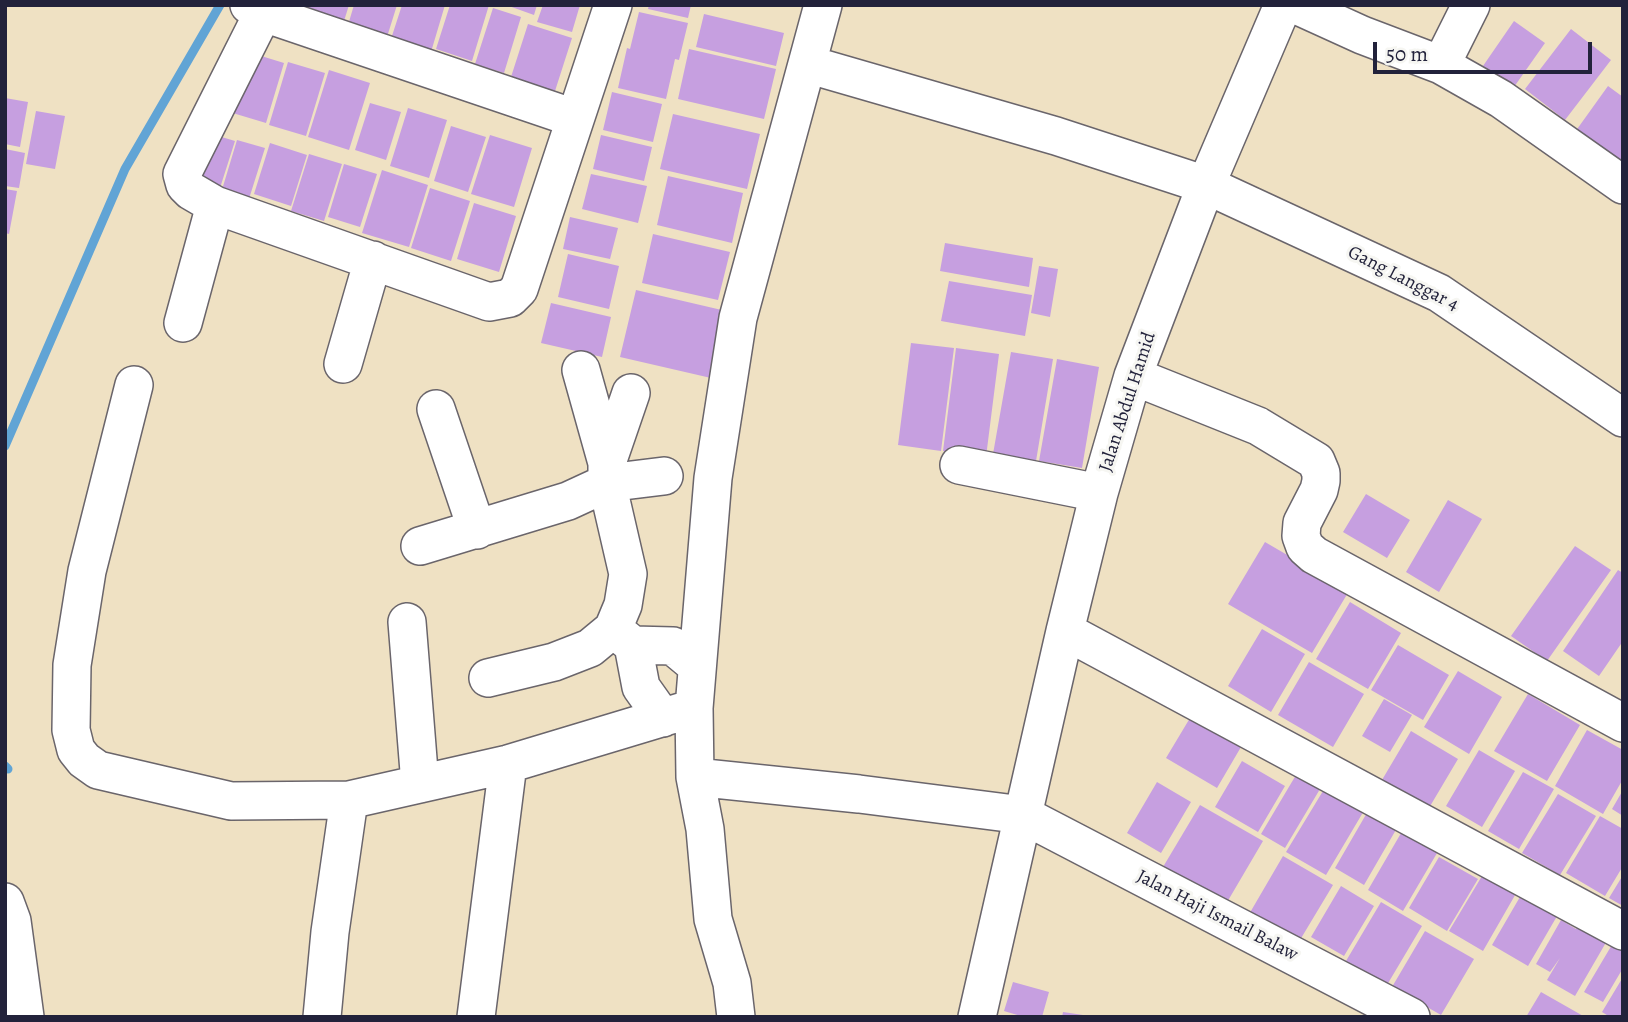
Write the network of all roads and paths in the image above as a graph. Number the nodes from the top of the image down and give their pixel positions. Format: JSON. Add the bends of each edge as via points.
{"nodes":[{"id":1,"x":613,"y":5,"type":"edge"},
{"id":2,"x":823,"y":5,"type":"edge"},
{"id":3,"x":1283,"y":5,"type":"edge"},
{"id":4,"x":1296,"y":5,"type":"edge"},
{"id":5,"x":1471,"y":5,"type":"edge"},
{"id":6,"x":260,"y":8,"type":"edge"},
{"id":7,"x":807,"y":64,"type":"junction"},
{"id":8,"x":1441,"y":65,"type":"junction"},
{"id":9,"x":575,"y":118,"type":"junction"},
{"id":10,"x":1206,"y":185,"type":"junction"},
{"id":11,"x":1623,"y":185,"type":"edge"},
{"id":12,"x":215,"y":205,"type":"junction"},
{"id":13,"x":373,"y":260,"type":"junction"},
{"id":14,"x":183,"y":323,"type":"dead end"},
{"id":15,"x":343,"y":364,"type":"dead end"},
{"id":16,"x":581,"y":370,"type":"dead end"},
{"id":17,"x":1133,"y":376,"type":"junction"},
{"id":18,"x":134,"y":384,"type":"dead end"},
{"id":19,"x":631,"y":393,"type":"dead end"},
{"id":20,"x":436,"y":409,"type":"dead end"},
{"id":21,"x":1623,"y":418,"type":"edge"},
{"id":22,"x":959,"y":465,"type":"dead end"},
{"id":23,"x":607,"y":473,"type":"junction"},
{"id":24,"x":664,"y":476,"type":"dead end"},
{"id":25,"x":1099,"y":493,"type":"junction"},
{"id":26,"x":477,"y":530,"type":"junction"},
{"id":27,"x":421,"y":546,"type":"dead end"},
{"id":28,"x":407,"y":622,"type":"dead end"},
{"id":29,"x":1065,"y":631,"type":"junction"},
{"id":30,"x":623,"y":637,"type":"junction"},
{"id":31,"x":697,"y":666,"type":"junction"},
{"id":32,"x":488,"y":678,"type":"dead end"},
{"id":33,"x":678,"y":713,"type":"junction"},
{"id":34,"x":1623,"y":723,"type":"edge"},
{"id":35,"x":508,"y":764,"type":"junction"},
{"id":36,"x":695,"y":778,"type":"junction"},
{"id":37,"x":420,"y":784,"type":"junction"},
{"id":38,"x":349,"y":800,"type":"junction"},
{"id":39,"x":1023,"y":815,"type":"junction"},
{"id":40,"x":5,"y":902,"type":"edge"},
{"id":41,"x":1623,"y":931,"type":"edge"},
{"id":42,"x":25,"y":1017,"type":"edge"},
{"id":43,"x":322,"y":1017,"type":"edge"},
{"id":44,"x":476,"y":1017,"type":"edge"},
{"id":45,"x":736,"y":1017,"type":"edge"},
{"id":46,"x":977,"y":1017,"type":"edge"},
{"id":47,"x":1411,"y":1017,"type":"edge"}],
"edges":[{"from":1,"to":9,"type":"street"},
{"from":2,"to":7,"type":"street"},
{"from":3,"to":10,"type":"street","name":"Jalan Abdul Hamid"},
{"from":4,"to":8,"type":"street"},
{"from":5,"to":8,"type":"street"},
{"from":6,"to":9,"type":"street"},
{"from":6,"to":12,"type":"street","via":[[183,174],[191,191]]},
{"from":7,"to":10,"type":"street","name":"Gang Langgar 4"},
{"from":7,"to":31,"type":"street","via":[[738,318],[713,478]]},
{"from":8,"to":11,"type":"street","via":[[1501,99]]},
{"from":9,"to":13,"type":"street","via":[[519,289],[510,298],[489,302]]},
{"from":10,"to":17,"type":"street","name":"Jalan Abdul Hamid"},
{"from":10,"to":21,"type":"street","name":"Gang Langgar 4","via":[[1439,293]]},
{"from":12,"to":13,"type":"street"},
{"from":12,"to":14,"type":"street"},
{"from":13,"to":15,"type":"street"},
{"from":16,"to":23,"type":"street"},
{"from":17,"to":25,"type":"street","name":"Jalan Abdul Hamid"},
{"from":17,"to":34,"type":"street","via":[[1258,426],[1315,461],[1321,481],[1302,523],[1301,536],[1314,555]]},
{"from":18,"to":38,"type":"street","via":[[87,571],[72,666],[71,730],[76,750],[98,770],[231,801]]},
{"from":19,"to":23,"type":"street"},
{"from":20,"to":26,"type":"street"},
{"from":22,"to":25,"type":"street"},
{"from":23,"to":24,"type":"street"},
{"from":23,"to":26,"type":"street","via":[[568,501]]},
{"from":23,"to":30,"type":"street","via":[[628,574]]},
{"from":25,"to":29,"type":"street","name":"Jalan Abdul Hamid"},
{"from":26,"to":27,"type":"street"},
{"from":28,"to":37,"type":"street"},
{"from":29,"to":39,"type":"street","name":"Jalan Abdul Hamid"},
{"from":29,"to":41,"type":"street"},
{"from":30,"to":31,"type":"street","via":[[673,646]]},
{"from":30,"to":32,"type":"street","via":[[566,658]]},
{"from":30,"to":33,"type":"street","via":[[641,687]]},
{"from":31,"to":33,"type":"street"},
{"from":33,"to":35,"type":"street"},
{"from":33,"to":36,"type":"street"},
{"from":35,"to":37,"type":"street"},
{"from":35,"to":44,"type":"street"},
{"from":36,"to":39,"type":"street","name":"Jalan Haji Ismail Balaw"},
{"from":36,"to":45,"type":"street","via":[[713,919],[732,983]]},
{"from":37,"to":38,"type":"street"},
{"from":38,"to":43,"type":"street"},
{"from":39,"to":46,"type":"street"},
{"from":39,"to":47,"type":"street","name":"Jalan Haji Ismail Balaw"},
{"from":40,"to":42,"type":"street","via":[[12,921]]}]}
